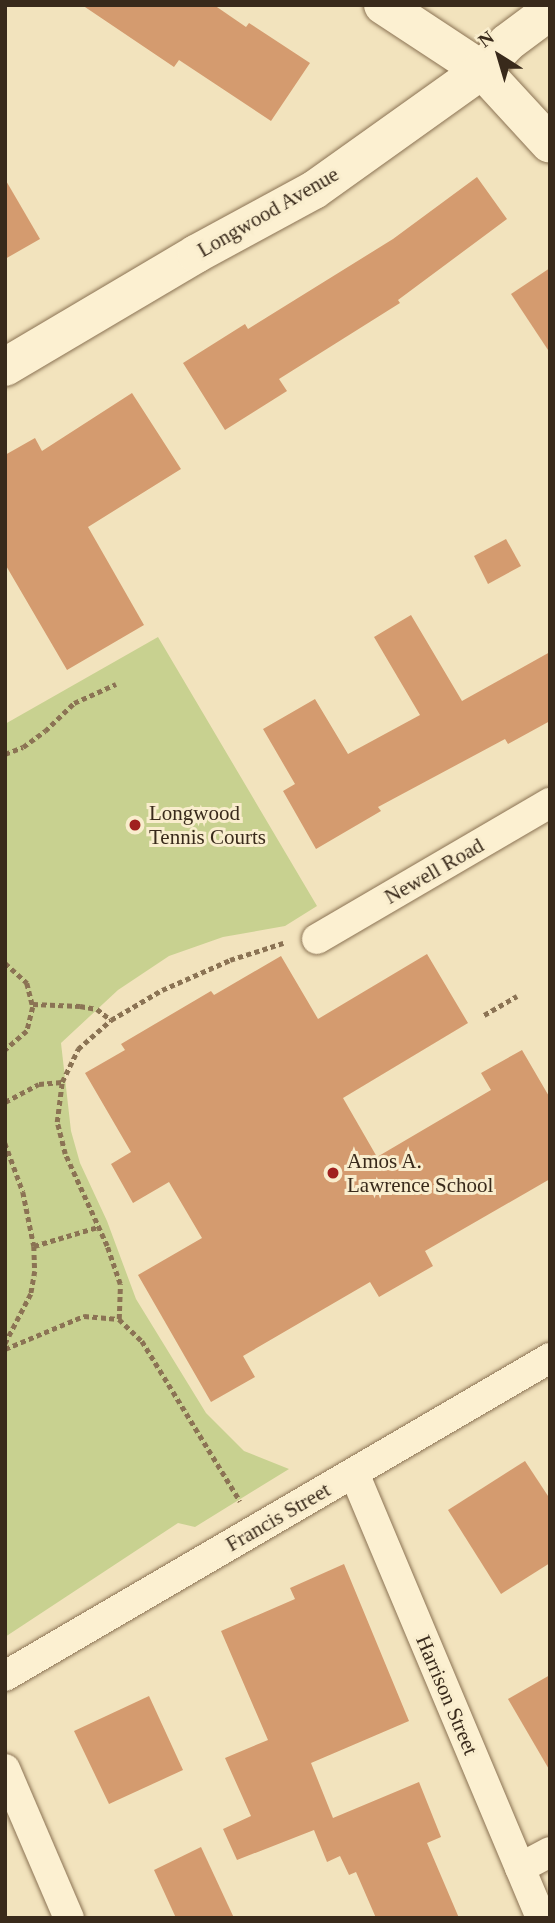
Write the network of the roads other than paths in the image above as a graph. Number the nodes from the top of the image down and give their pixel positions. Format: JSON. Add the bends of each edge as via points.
{"nodes":[{"id":1,"x":383,"y":5,"type":"edge"},
{"id":2,"x":550,"y":11,"type":"edge"},
{"id":3,"x":482,"y":70,"type":"junction"},
{"id":4,"x":550,"y":144,"type":"edge"},
{"id":5,"x":5,"y":367,"type":"edge"},
{"id":6,"x":550,"y":803,"type":"edge"},
{"id":7,"x":317,"y":939,"type":"road end"},
{"id":8,"x":550,"y":1358,"type":"edge"},
{"id":9,"x":354,"y":1473,"type":"junction"},
{"id":10,"x":5,"y":1676,"type":"edge"},
{"id":11,"x":5,"y":1769,"type":"edge"},
{"id":12,"x":550,"y":1852,"type":"edge"},
{"id":13,"x":520,"y":1868,"type":"junction"},
{"id":14,"x":69,"y":1918,"type":"edge"},
{"id":15,"x":541,"y":1918,"type":"edge"}],
"edges":[{"from":1,"to":3,"type":"main road"},
{"from":2,"to":3,"type":"main road","name":"Longwood Avenue","via":[[507,43]]},
{"from":3,"to":4,"type":"main road"},
{"from":3,"to":5,"type":"main road","name":"Longwood Avenue","via":[[314,190]]},
{"from":6,"to":7,"type":"street","name":"Newell Road"},
{"from":8,"to":9,"type":"street","name":"Francis Street"},
{"from":9,"to":10,"type":"street","name":"Francis Street"},
{"from":9,"to":13,"type":"street","name":"Harrison Street"},
{"from":11,"to":14,"type":"street"},
{"from":12,"to":13,"type":"street"},
{"from":13,"to":15,"type":"street","name":"Harrison Street"}]}
